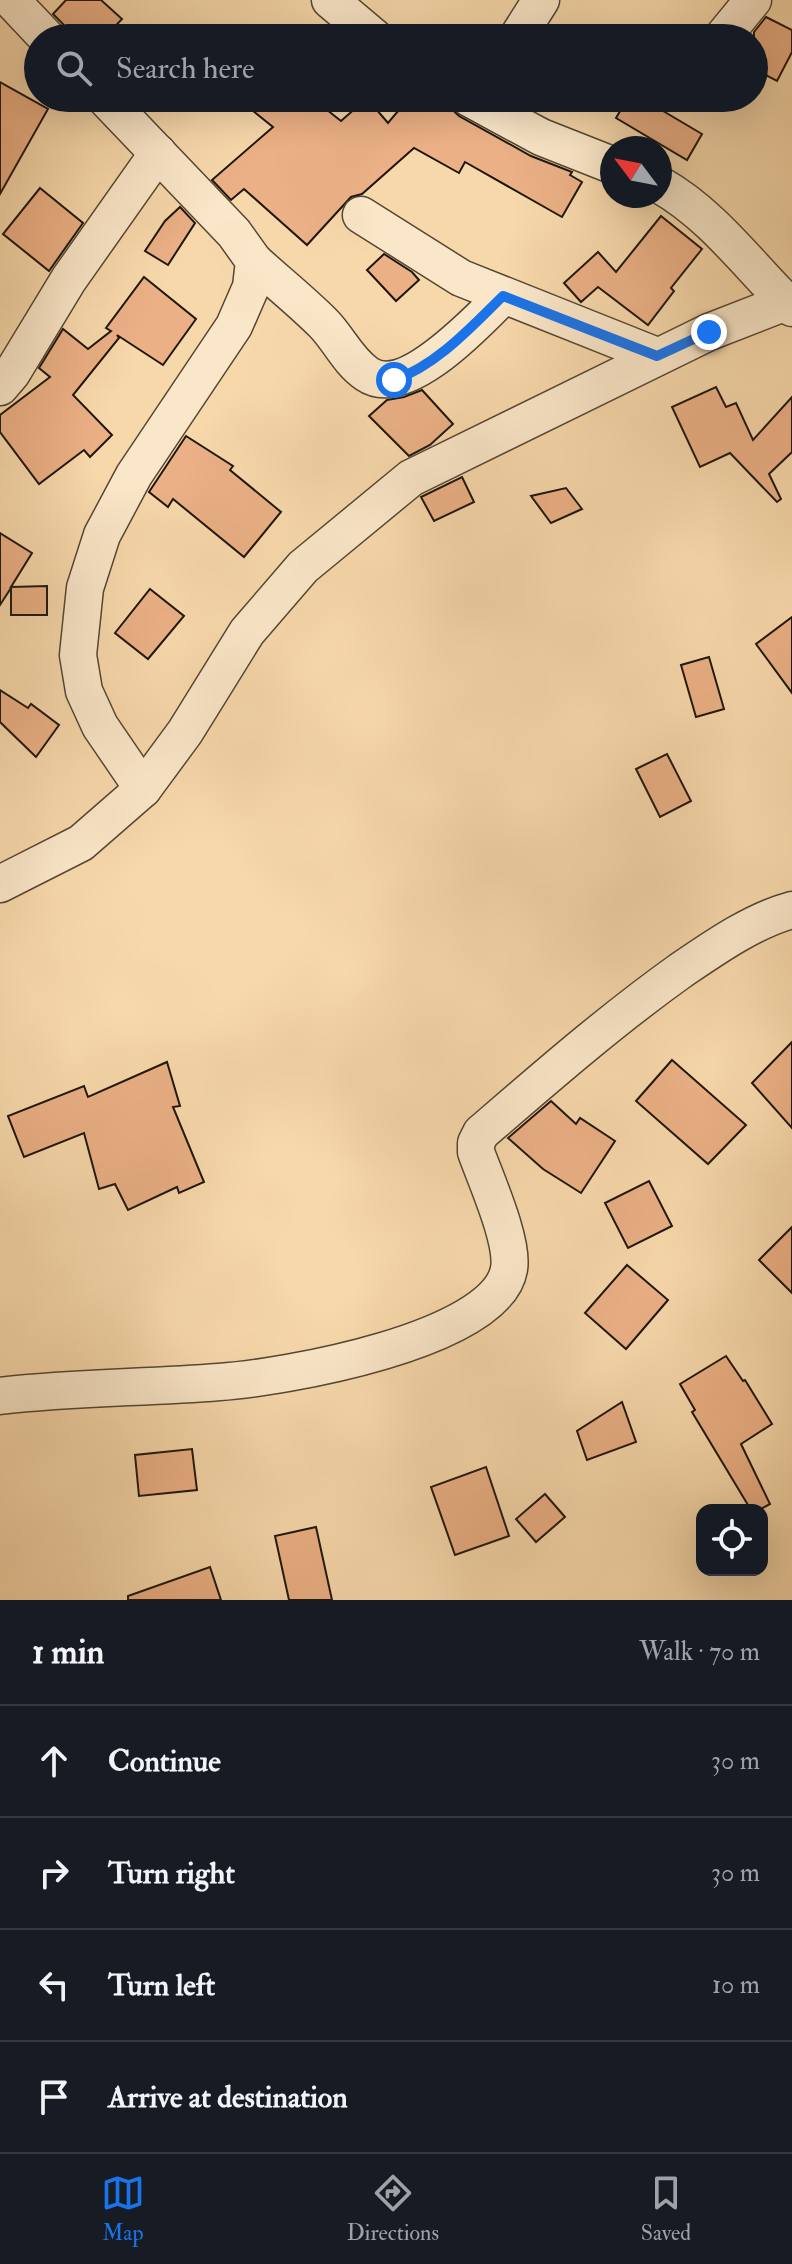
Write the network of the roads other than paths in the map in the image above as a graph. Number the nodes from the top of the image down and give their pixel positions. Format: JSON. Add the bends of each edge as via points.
{"nodes":[{"id":1,"x":11,"y":0,"type":"edge"},
{"id":2,"x":330,"y":0,"type":"edge"},
{"id":3,"x":541,"y":0,"type":"edge"},
{"id":4,"x":753,"y":0,"type":"edge"},
{"id":5,"x":34,"y":24,"type":"edge"},
{"id":6,"x":358,"y":24,"type":"edge"},
{"id":7,"x":526,"y":24,"type":"edge"},
{"id":8,"x":733,"y":24,"type":"edge"},
{"id":9,"x":118,"y":112,"type":"edge"},
{"id":10,"x":498,"y":112,"type":"edge"},
{"id":11,"x":158,"y":153,"type":"junction"},
{"id":12,"x":600,"y":160,"type":"edge"},
{"id":13,"x":672,"y":192,"type":"edge"},
{"id":14,"x":361,"y":215,"type":"dead end"},
{"id":15,"x":254,"y":261,"type":"junction"},
{"id":16,"x":503,"y":296,"type":"junction"},
{"id":17,"x":789,"y":305,"type":"edge"},
{"id":18,"x":657,"y":356,"type":"junction"},
{"id":19,"x":0,"y":387,"type":"edge"},
{"id":20,"x":143,"y":789,"type":"junction"},
{"id":21,"x":0,"y":884,"type":"edge"},
{"id":22,"x":792,"y":910,"type":"edge"},
{"id":23,"x":0,"y":1396,"type":"edge"}],
"edges":[{"from":1,"to":5,"type":"street"},
{"from":2,"to":6,"type":"street"},
{"from":3,"to":7,"type":"street"},
{"from":4,"to":8,"type":"street"},
{"from":9,"to":11,"type":"street"},
{"from":10,"to":12,"type":"street","via":[[541,137]]},
{"from":11,"to":15,"type":"street"},
{"from":11,"to":19,"type":"street"},
{"from":13,"to":17,"type":"street","via":[[705,217]]},
{"from":14,"to":16,"type":"street","via":[[430,261]]},
{"from":15,"to":16,"type":"street","via":[[325,325],[347,356],[380,380],[407,375],[463,336]]},
{"from":15,"to":20,"type":"street","via":[[251,287],[234,326],[134,475],[102,535],[85,588],[78,655],[84,691],[100,726]]},
{"from":16,"to":18,"type":"street"},
{"from":17,"to":18,"type":"street"},
{"from":18,"to":20,"type":"street","via":[[411,478],[354,522],[303,567],[247,632]]},
{"from":20,"to":21,"type":"street","via":[[81,843]]},
{"from":22,"to":23,"type":"street","via":[[720,945],[646,996],[481,1133],[476,1152],[509,1249],[509,1269],[484,1307],[439,1332],[350,1361],[259,1378]]}]}
